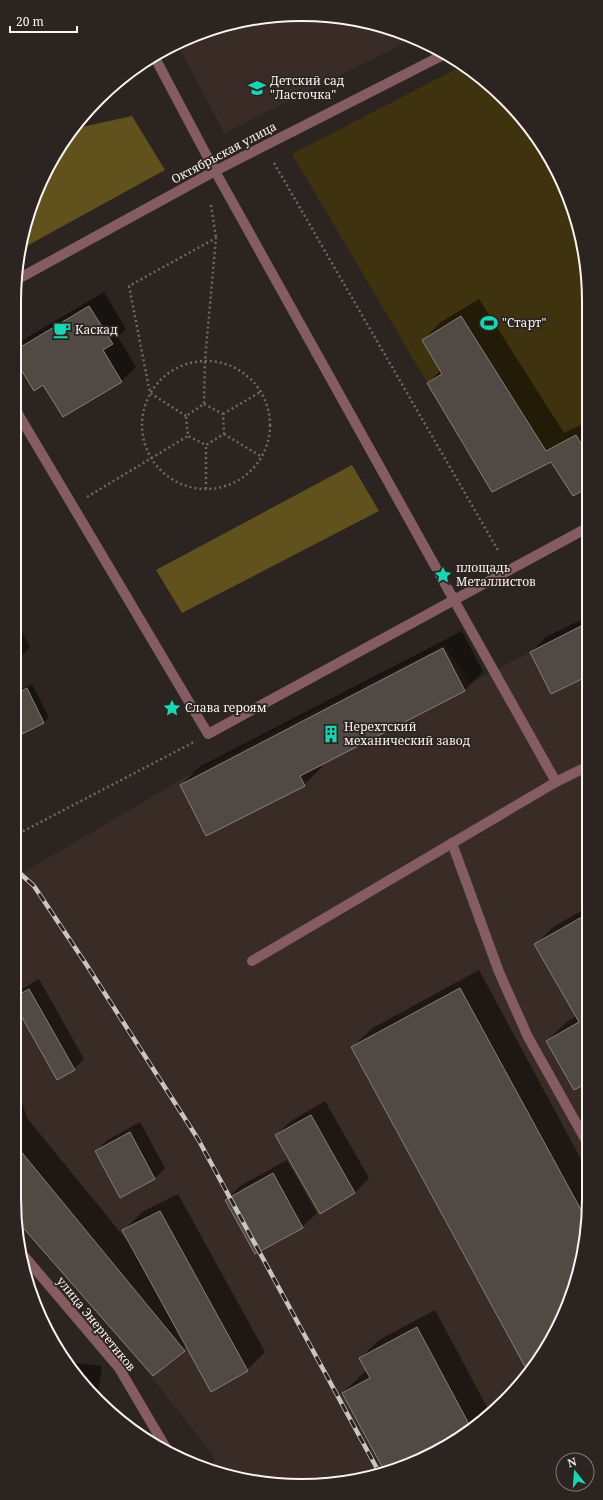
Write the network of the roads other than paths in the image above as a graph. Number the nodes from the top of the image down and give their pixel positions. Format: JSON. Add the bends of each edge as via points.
{"nodes":[{"id":1,"x":439,"y":57,"type":"edge"},
{"id":2,"x":157,"y":61,"type":"edge"},
{"id":3,"x":215,"y":171,"type":"junction"},
{"id":4,"x":22,"y":277,"type":"edge"},
{"id":5,"x":21,"y":419,"type":"edge"},
{"id":6,"x":582,"y":531,"type":"edge"},
{"id":7,"x":454,"y":600,"type":"junction"},
{"id":8,"x":582,"y":769,"type":"edge"},
{"id":9,"x":556,"y":782,"type":"junction"},
{"id":10,"x":452,"y":843,"type":"junction"},
{"id":11,"x":252,"y":961,"type":"dead end"},
{"id":12,"x":582,"y":1133,"type":"edge"},
{"id":13,"x":30,"y":1266,"type":"edge"},
{"id":14,"x":162,"y":1442,"type":"edge"}],
"edges":[{"from":1,"to":3,"type":"street","name":"Октябрьская улица"},
{"from":2,"to":3,"type":"street"},
{"from":3,"to":4,"type":"street","name":"Октябрьская улица"},
{"from":3,"to":7,"type":"street"},
{"from":5,"to":7,"type":"street","via":[[208,734]]},
{"from":6,"to":7,"type":"street"},
{"from":7,"to":9,"type":"street"},
{"from":8,"to":9,"type":"street"},
{"from":9,"to":10,"type":"street"},
{"from":10,"to":11,"type":"street"},
{"from":10,"to":12,"type":"street","via":[[499,972],[525,1030]]},
{"from":13,"to":14,"type":"street","name":"улица Энергетиков","via":[[119,1368]]}]}
